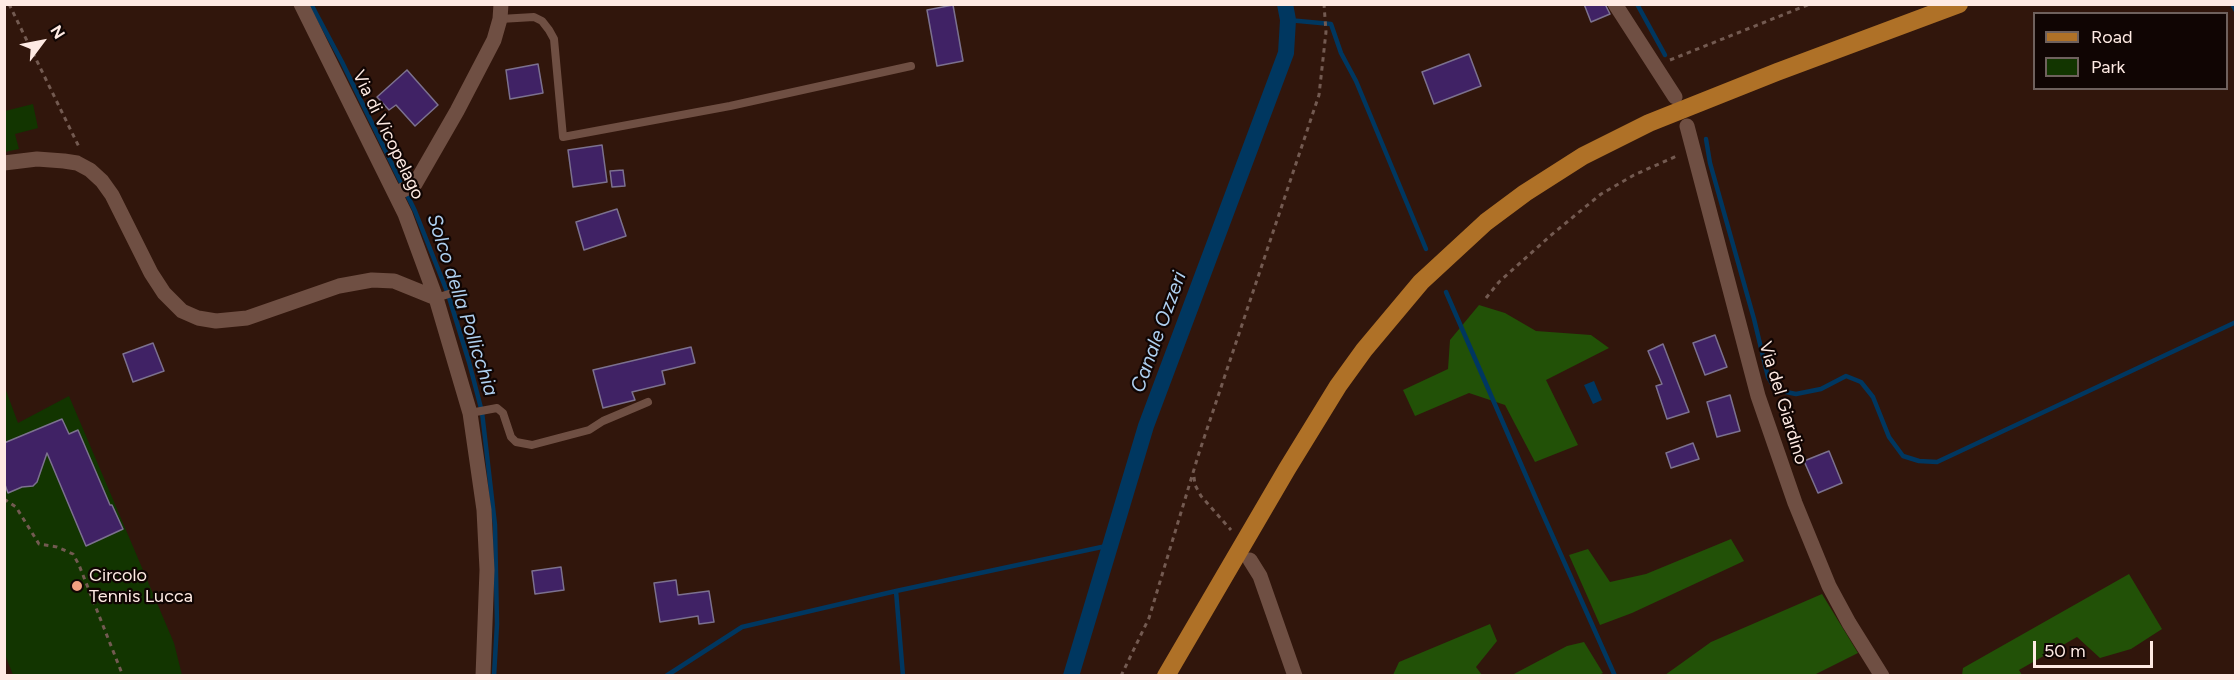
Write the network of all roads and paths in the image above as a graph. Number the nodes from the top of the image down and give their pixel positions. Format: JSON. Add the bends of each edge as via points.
{"nodes":[{"id":1,"x":9,"y":4,"type":"edge"},
{"id":2,"x":302,"y":4,"type":"edge"},
{"id":3,"x":1324,"y":4,"type":"edge"},
{"id":4,"x":1615,"y":4,"type":"edge"},
{"id":5,"x":1810,"y":4,"type":"edge"},
{"id":6,"x":1959,"y":4,"type":"edge"},
{"id":7,"x":501,"y":12,"type":"edge"},
{"id":8,"x":911,"y":66,"type":"dead end"},
{"id":9,"x":1654,"y":67,"type":"junction"},
{"id":10,"x":1675,"y":97,"type":"dead end"},
{"id":11,"x":1687,"y":126,"type":"dead end"},
{"id":12,"x":1694,"y":148,"type":"junction"},
{"id":13,"x":4,"y":163,"type":"edge"},
{"id":14,"x":90,"y":170,"type":"junction"},
{"id":15,"x":403,"y":190,"type":"junction"},
{"id":16,"x":455,"y":292,"type":"dead end"},
{"id":17,"x":439,"y":297,"type":"junction"},
{"id":18,"x":1486,"y":298,"type":"dead end"},
{"id":19,"x":648,"y":402,"type":"dead end"},
{"id":20,"x":472,"y":413,"type":"junction"},
{"id":21,"x":1194,"y":475,"type":"junction"},
{"id":22,"x":4,"y":499,"type":"edge"},
{"id":23,"x":1231,"y":530,"type":"dead end"},
{"id":24,"x":1250,"y":560,"type":"dead end"},
{"id":25,"x":123,"y":675,"type":"edge"},
{"id":26,"x":483,"y":675,"type":"edge"},
{"id":27,"x":1121,"y":675,"type":"edge"},
{"id":28,"x":1166,"y":675,"type":"edge"},
{"id":29,"x":1295,"y":675,"type":"edge"},
{"id":30,"x":1882,"y":675,"type":"edge"}],
"edges":[{"from":1,"to":14,"type":"path"},
{"from":2,"to":15,"type":"street","name":"Via di Vicopelago"},
{"from":3,"to":21,"type":"path","via":[[1326,32],[1319,95]]},
{"from":4,"to":9,"type":"street"},
{"from":5,"to":9,"type":"path"},
{"from":6,"to":28,"type":"main road","via":[[1640,126],[1583,156],[1486,222],[1421,282],[1364,350],[1287,469]]},
{"from":7,"to":8,"type":"lane","via":[[542,21],[554,39],[563,137],[730,106]]},
{"from":7,"to":15,"type":"street","via":[[483,62],[425,166]]},
{"from":9,"to":10,"type":"street"},
{"from":11,"to":12,"type":"street","name":"Via del Giardino"},
{"from":12,"to":18,"type":"path","via":[[1602,194],[1541,244]]},
{"from":12,"to":30,"type":"street","name":"Via del Giardino","via":[[1758,396],[1795,503],[1829,586]]},
{"from":13,"to":14,"type":"street","via":[[64,161]]},
{"from":14,"to":17,"type":"street","via":[[112,195],[164,293],[182,311],[198,318],[247,318],[339,286],[372,280],[394,281]]},
{"from":15,"to":17,"type":"street","name":"Via di Vicopelago","via":[[421,253]]},
{"from":16,"to":17,"type":"lane"},
{"from":17,"to":20,"type":"street","name":"Via di Vicopelago"},
{"from":19,"to":20,"type":"lane","via":[[589,430],[532,445],[511,437],[503,413],[497,408]]},
{"from":20,"to":26,"type":"street","name":"Via di Vicopelago","via":[[487,570]]},
{"from":21,"to":23,"type":"path","via":[[1201,496]]},
{"from":21,"to":27,"type":"path","via":[[1149,618]]},
{"from":22,"to":25,"type":"path","via":[[16,507],[39,544],[73,554]]},
{"from":24,"to":29,"type":"street","via":[[1260,576]]}]}
